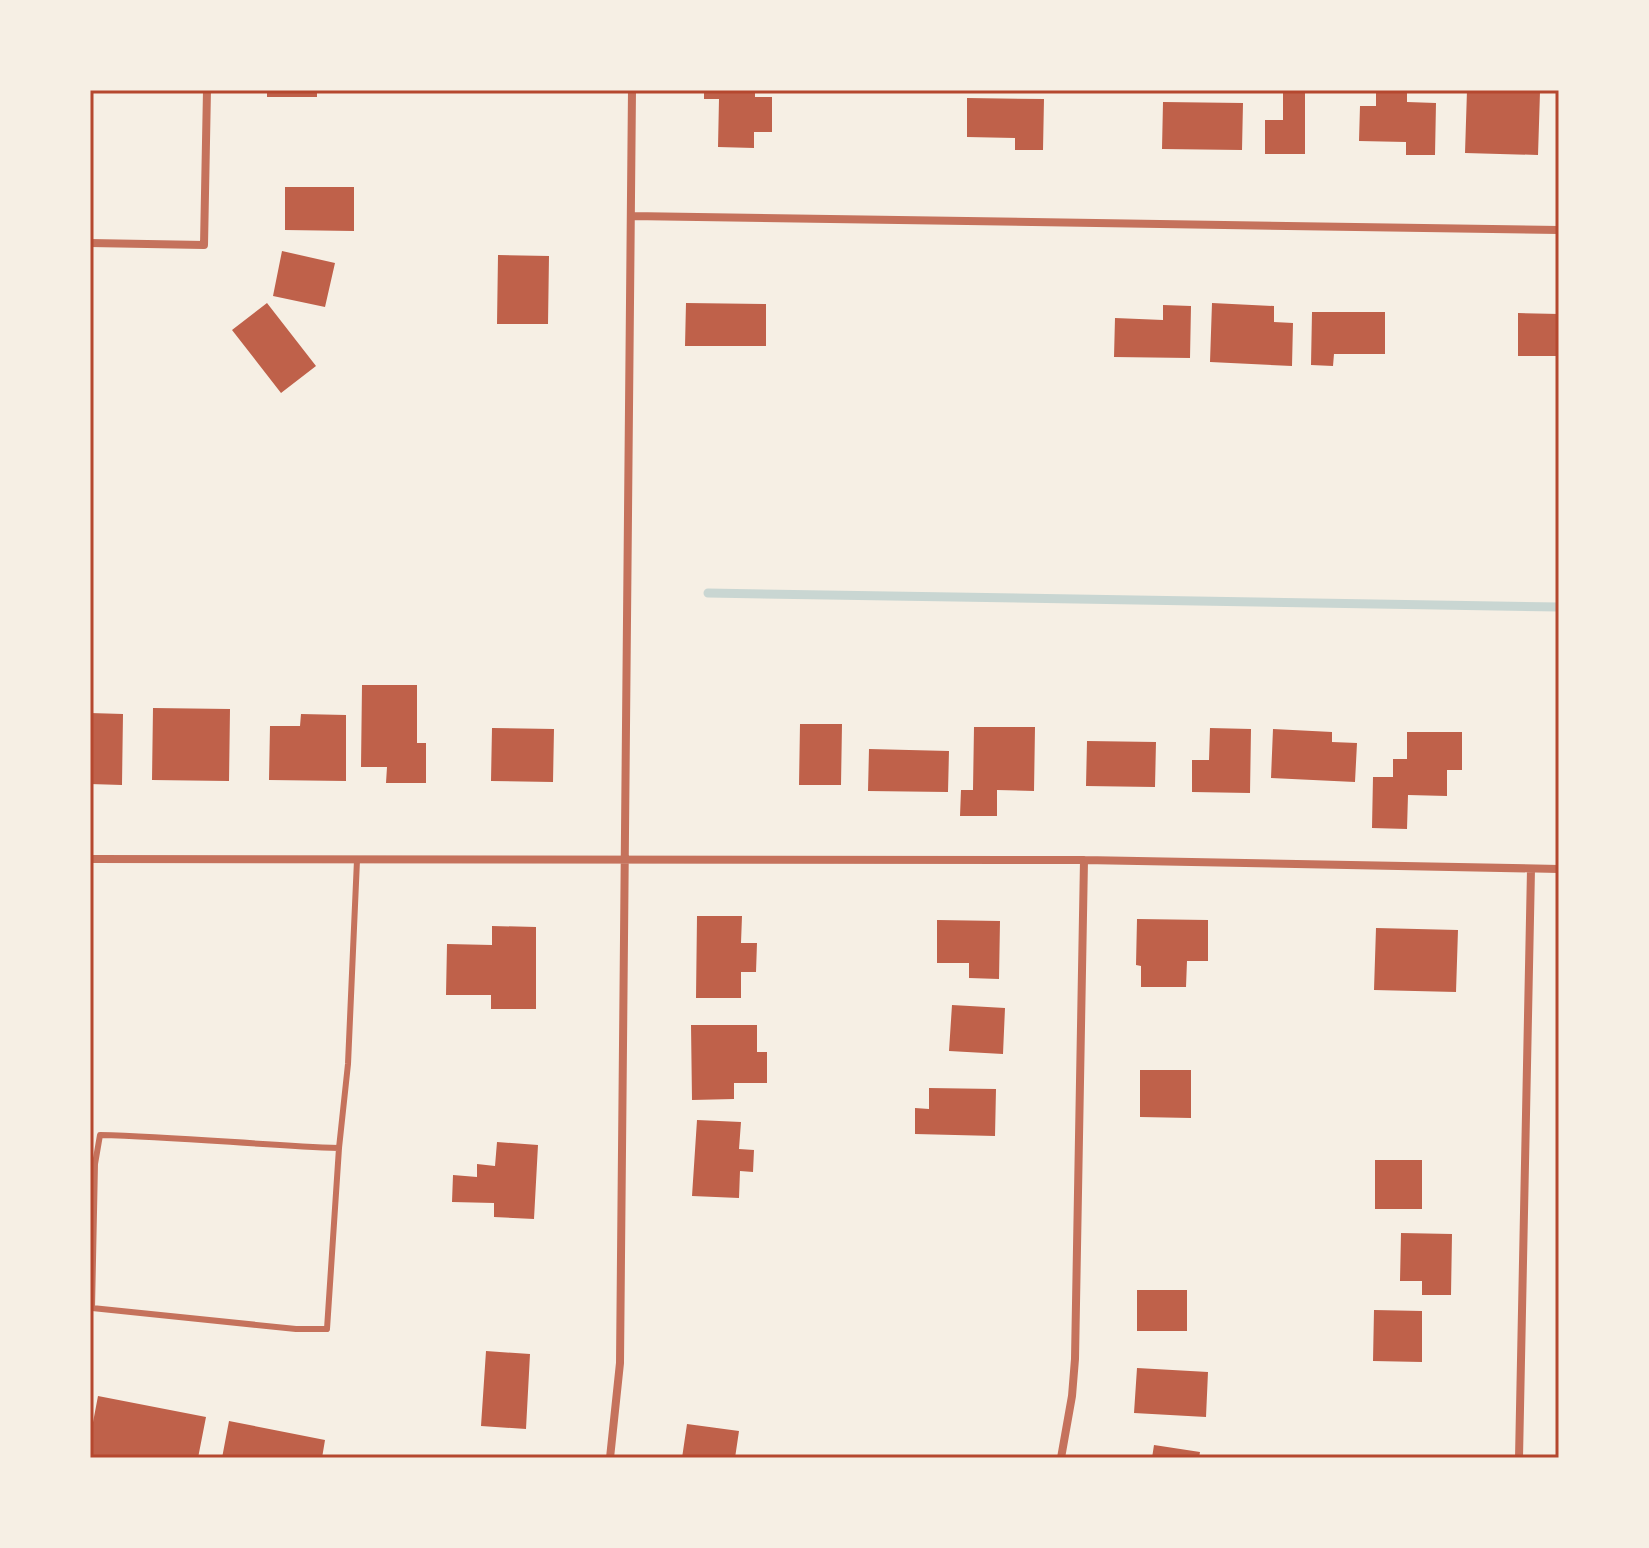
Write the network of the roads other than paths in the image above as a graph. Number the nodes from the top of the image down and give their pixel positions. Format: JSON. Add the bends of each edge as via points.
{"nodes":[{"id":1,"x":207,"y":90,"type":"edge"},
{"id":2,"x":632,"y":90,"type":"edge"},
{"id":3,"x":631,"y":216,"type":"junction"},
{"id":4,"x":1559,"y":230,"type":"edge"},
{"id":5,"x":90,"y":243,"type":"edge"},
{"id":6,"x":626,"y":858,"type":"junction"},
{"id":7,"x":90,"y":859,"type":"edge"},
{"id":8,"x":357,"y":860,"type":"junction"},
{"id":9,"x":1084,"y":860,"type":"junction"},
{"id":10,"x":1531,"y":869,"type":"junction"},
{"id":11,"x":1559,"y":869,"type":"edge"},
{"id":12,"x":339,"y":1148,"type":"junction"},
{"id":13,"x":92,"y":1164,"type":"edge"},
{"id":14,"x":610,"y":1458,"type":"edge"},
{"id":15,"x":1061,"y":1458,"type":"edge"},
{"id":16,"x":1519,"y":1458,"type":"edge"}],
"edges":[{"from":1,"to":5,"type":"street","via":[[204,245]]},
{"from":2,"to":3,"type":"street"},
{"from":3,"to":4,"type":"street"},
{"from":3,"to":6,"type":"street"},
{"from":6,"to":8,"type":"street"},
{"from":6,"to":9,"type":"street"},
{"from":6,"to":14,"type":"street","via":[[620,1363]]},
{"from":7,"to":8,"type":"street"},
{"from":8,"to":12,"type":"lane"},
{"from":9,"to":10,"type":"street"},
{"from":9,"to":15,"type":"street","via":[[1075,1359]]},
{"from":10,"to":11,"type":"street"},
{"from":10,"to":16,"type":"street"},
{"from":12,"to":13,"type":"lane","via":[[100,1135]]},
{"from":12,"to":13,"type":"lane","via":[[327,1329],[92,1308]]}]}
